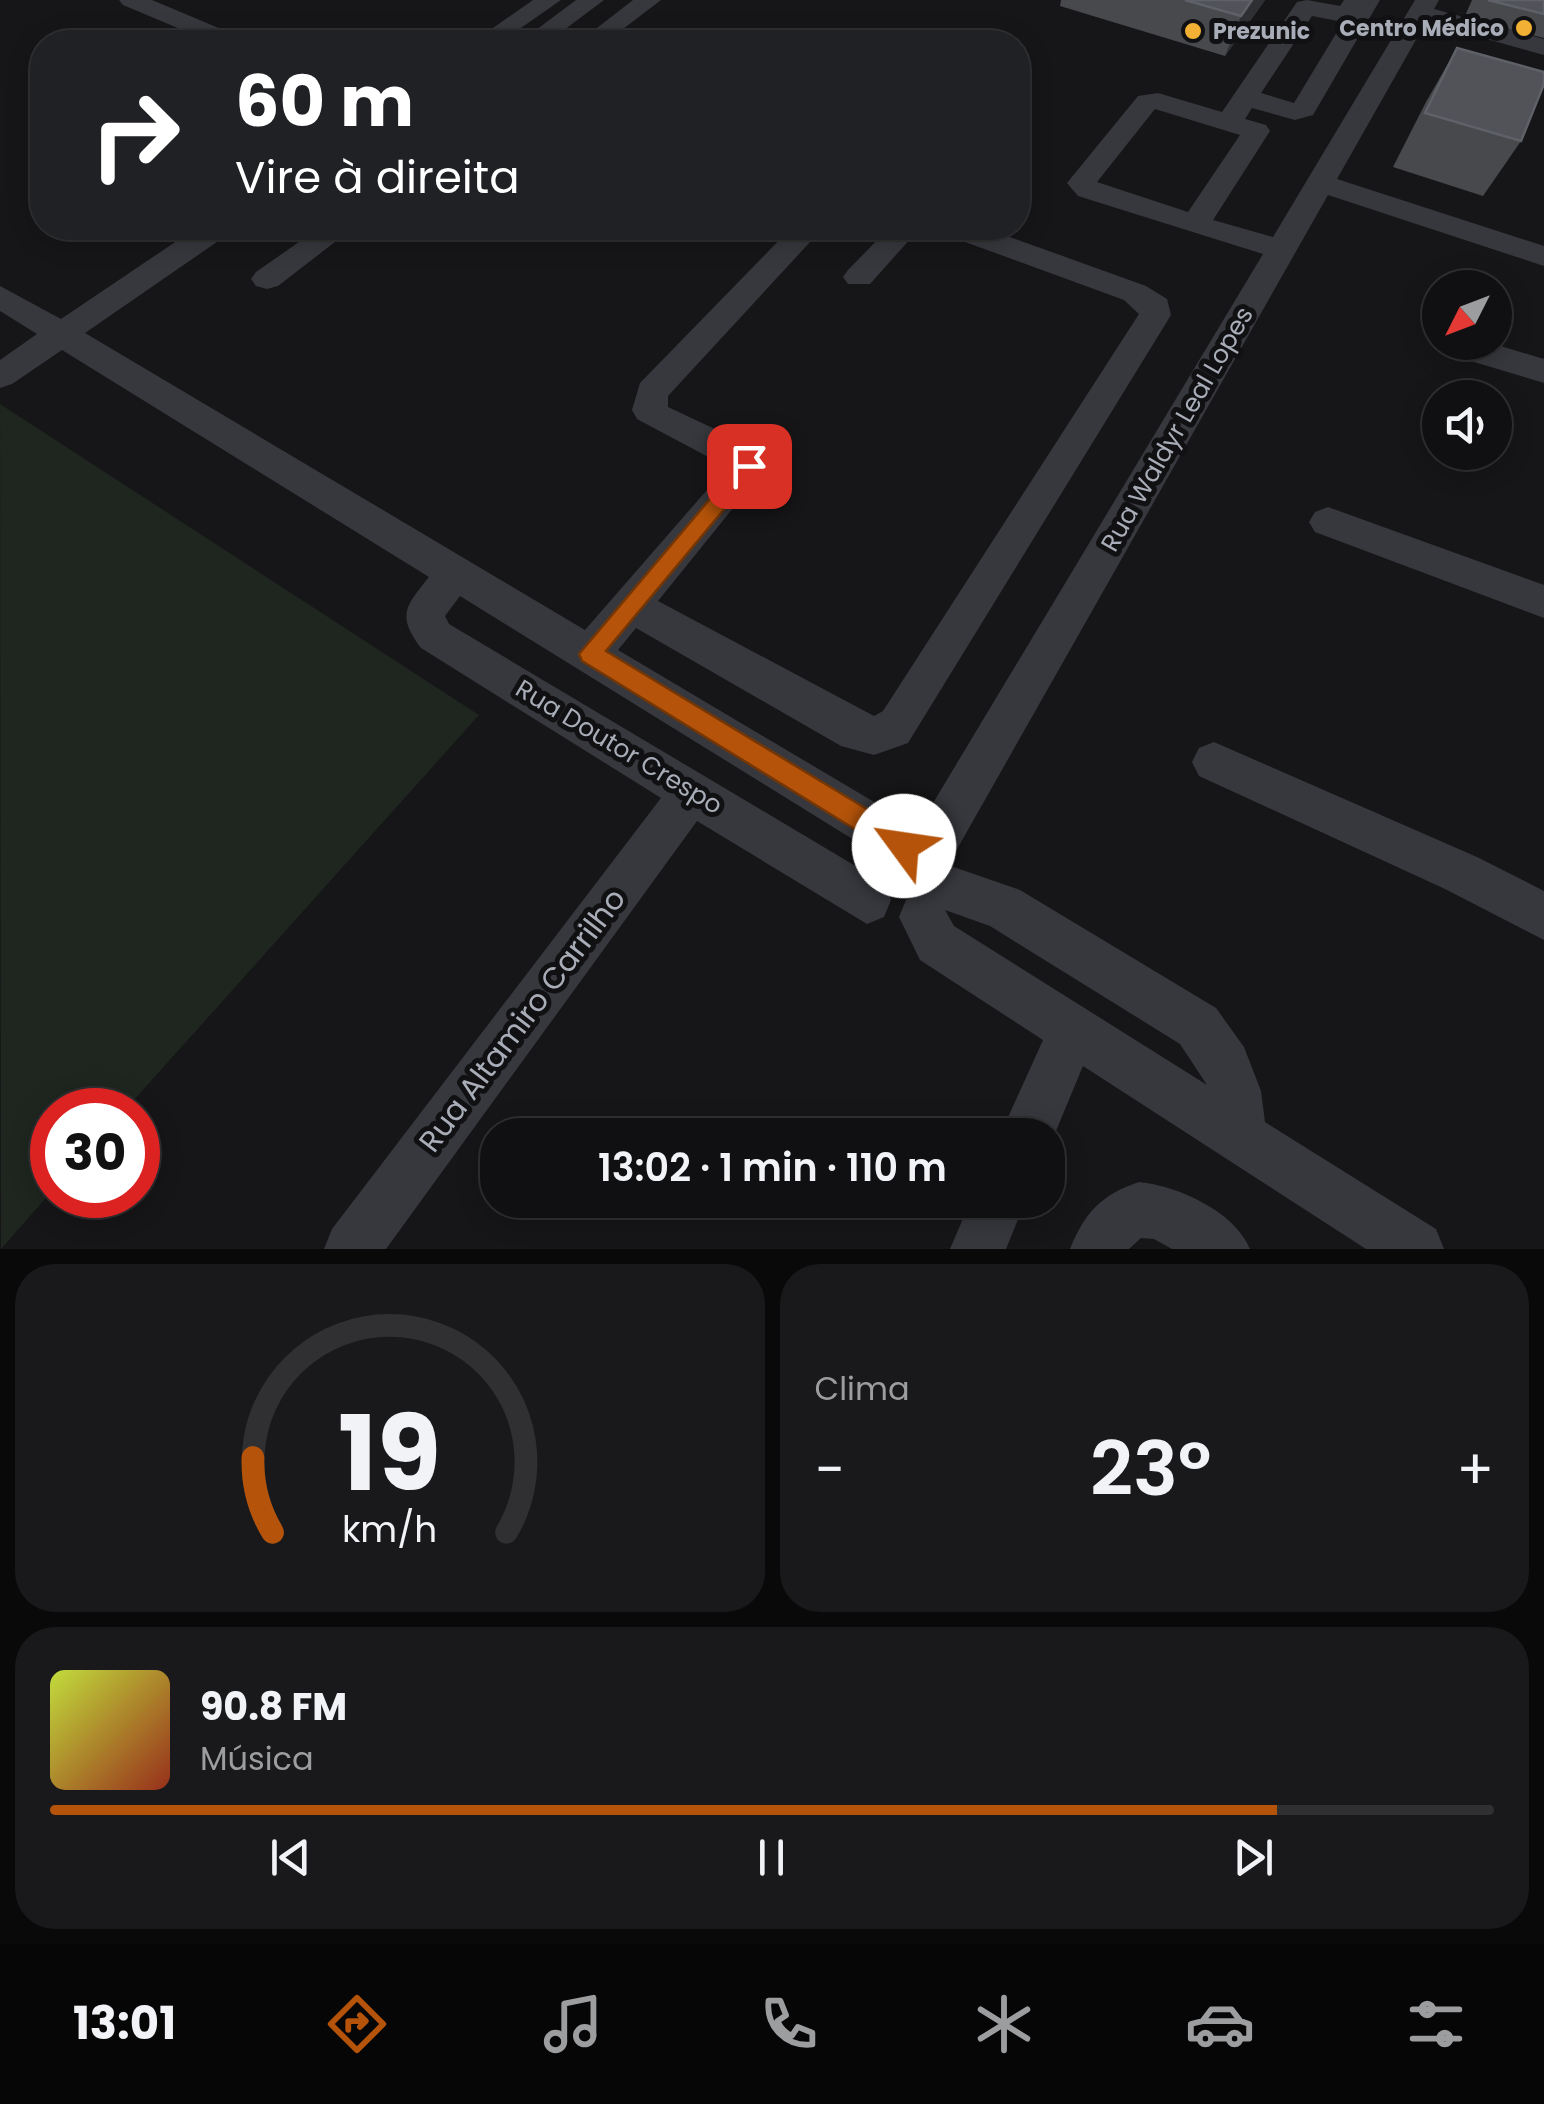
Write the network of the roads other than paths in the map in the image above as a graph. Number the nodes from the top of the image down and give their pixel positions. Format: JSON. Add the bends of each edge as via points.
{"nodes":[{"id":1,"x":131,"y":0,"type":"edge"},
{"id":2,"x":549,"y":0,"type":"edge"},
{"id":3,"x":592,"y":0,"type":"edge"},
{"id":4,"x":649,"y":0,"type":"edge"},
{"id":5,"x":1356,"y":0,"type":"edge"},
{"id":6,"x":1368,"y":0,"type":"edge"},
{"id":7,"x":1423,"y":6,"type":"edge"},
{"id":8,"x":202,"y":30,"type":"edge"},
{"id":9,"x":503,"y":30,"type":"edge"},
{"id":10,"x":549,"y":30,"type":"edge"},
{"id":11,"x":608,"y":30,"type":"edge"},
{"id":12,"x":1544,"y":47,"type":"edge"},
{"id":13,"x":1237,"y":110,"type":"junction"},
{"id":14,"x":1321,"y":183,"type":"junction"},
{"id":15,"x":1195,"y":224,"type":"junction"},
{"id":16,"x":199,"y":240,"type":"edge"},
{"id":17,"x":322,"y":240,"type":"edge"},
{"id":18,"x":797,"y":240,"type":"edge"},
{"id":19,"x":894,"y":240,"type":"edge"},
{"id":20,"x":990,"y":240,"type":"edge"},
{"id":21,"x":1282,"y":250,"type":"junction"},
{"id":22,"x":1542,"y":251,"type":"edge"},
{"id":23,"x":859,"y":277,"type":"dead end"},
{"id":24,"x":267,"y":280,"type":"dead end"},
{"id":25,"x":0,"y":297,"type":"edge"},
{"id":26,"x":63,"y":334,"type":"junction"},
{"id":27,"x":1507,"y":360,"type":"edge"},
{"id":28,"x":7,"y":362,"type":"edge"},
{"id":29,"x":1544,"y":371,"type":"edge"},
{"id":30,"x":1328,"y":522,"type":"dead end"},
{"id":31,"x":454,"y":573,"type":"junction"},
{"id":32,"x":1544,"y":602,"type":"edge"},
{"id":33,"x":632,"y":606,"type":"junction"},
{"id":34,"x":590,"y":654,"type":"junction"},
{"id":35,"x":1214,"y":762,"type":"dead end"},
{"id":36,"x":692,"y":792,"type":"junction"},
{"id":37,"x":924,"y":876,"type":"junction"},
{"id":38,"x":866,"y":900,"type":"junction"},
{"id":39,"x":1544,"y":916,"type":"edge"},
{"id":40,"x":1072,"y":1030,"type":"junction"},
{"id":41,"x":1035,"y":1118,"type":"edge"},
{"id":42,"x":1240,"y":1139,"type":"junction"},
{"id":43,"x":992,"y":1218,"type":"edge"},
{"id":44,"x":352,"y":1249,"type":"edge"},
{"id":45,"x":978,"y":1249,"type":"edge"},
{"id":46,"x":1098,"y":1249,"type":"edge"},
{"id":47,"x":1222,"y":1249,"type":"edge"},
{"id":48,"x":1416,"y":1249,"type":"edge"}],
"edges":[{"from":1,"to":8,"type":"street"},
{"from":2,"to":9,"type":"street"},
{"from":3,"to":10,"type":"street"},
{"from":4,"to":11,"type":"street"},
{"from":5,"to":13,"type":"street","via":[[1342,16],[1306,7]]},
{"from":6,"to":13,"type":"street","via":[[1304,108]]},
{"from":7,"to":12,"type":"street"},
{"from":7,"to":14,"type":"street","name":"Rua Waldyr Leal Lopes"},
{"from":13,"to":15,"type":"street","via":[[1256,135]]},
{"from":13,"to":15,"type":"street","via":[[1146,102],[1081,183]]},
{"from":14,"to":21,"type":"street","name":"Rua Waldyr Leal Lopes"},
{"from":14,"to":22,"type":"street"},
{"from":15,"to":21,"type":"street"},
{"from":16,"to":26,"type":"street"},
{"from":17,"to":24,"type":"street"},
{"from":18,"to":33,"type":"street","via":[[652,392],[649,410],[656,416],[749,466]]},
{"from":19,"to":23,"type":"street"},
{"from":20,"to":33,"type":"street","via":[[1135,293],[1156,306],[1155,314],[898,725],[887,735],[856,732]]},
{"from":21,"to":37,"type":"street","name":"Rua Waldyr Leal Lopes"},
{"from":25,"to":26,"type":"street"},
{"from":26,"to":28,"type":"street"},
{"from":26,"to":31,"type":"street"},
{"from":27,"to":29,"type":"street"},
{"from":30,"to":32,"type":"street"},
{"from":31,"to":34,"type":"street"},
{"from":31,"to":36,"type":"street","name":"Rua Doutor Crespo","via":[[425,612],[435,636]]},
{"from":33,"to":34,"type":"street"},
{"from":34,"to":37,"type":"street"},
{"from":35,"to":39,"type":"street"},
{"from":36,"to":38,"type":"street","name":"Rua Doutor Crespo"},
{"from":36,"to":44,"type":"street","name":"Rua Altamiro Carrilho"},
{"from":37,"to":38,"type":"street","name":"Rua Doutor Crespo","via":[[903,922],[882,916]]},
{"from":37,"to":38,"type":"street","via":[[888,847],[864,867]]},
{"from":37,"to":40,"type":"street","via":[[937,943]]},
{"from":37,"to":42,"type":"street","via":[[1003,908],[1198,1026],[1222,1053],[1237,1086]]},
{"from":40,"to":41,"type":"street"},
{"from":40,"to":42,"type":"street"},
{"from":42,"to":48,"type":"street"},
{"from":43,"to":45,"type":"street"},
{"from":46,"to":47,"type":"street","via":[[1130,1209],[1154,1209]]}]}
